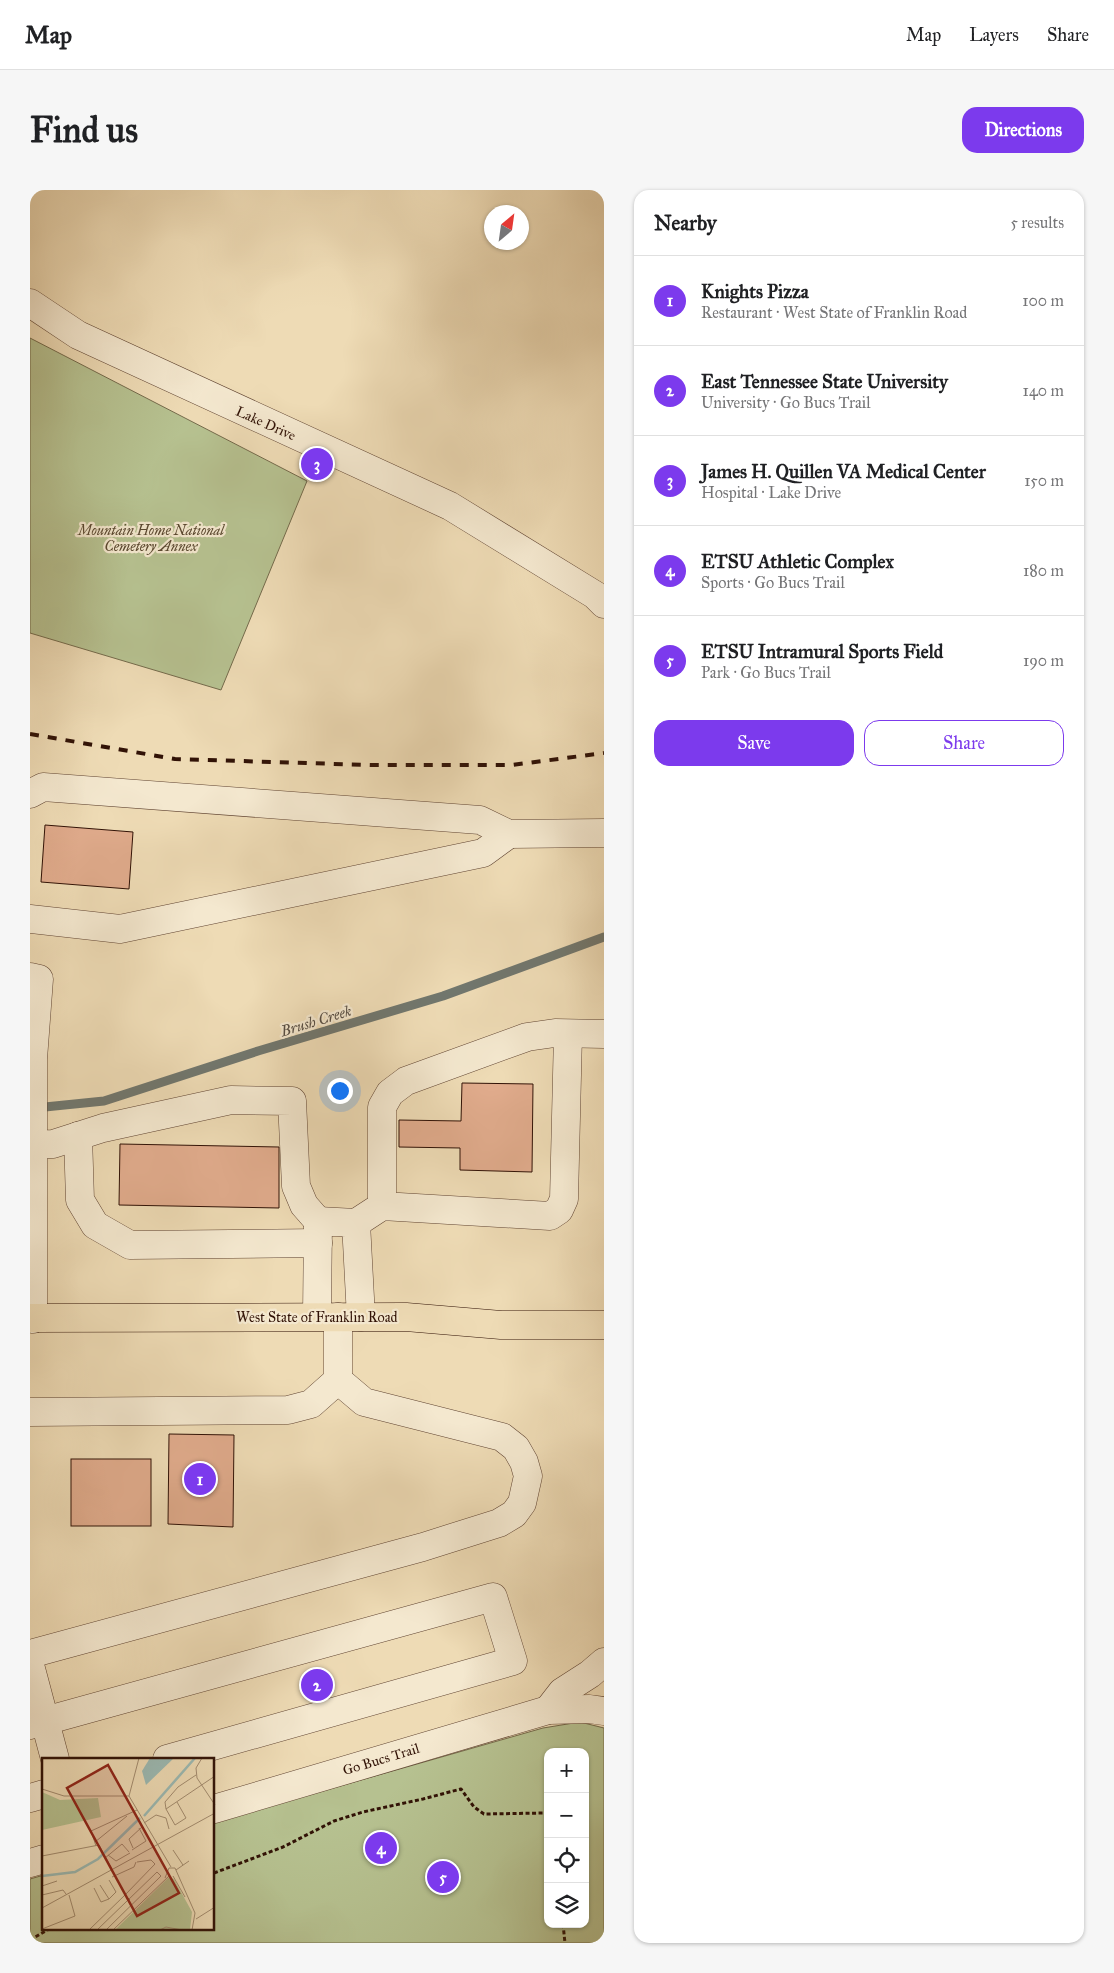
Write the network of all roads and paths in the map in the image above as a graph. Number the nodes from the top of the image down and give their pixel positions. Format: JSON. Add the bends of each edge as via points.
{"nodes":[{"id":1,"x":30,"y":303,"type":"edge"},
{"id":2,"x":604,"y":604,"type":"edge"},
{"id":3,"x":30,"y":794,"type":"edge"},
{"id":4,"x":509,"y":834,"type":"junction"},
{"id":5,"x":604,"y":834,"type":"edge"},
{"id":6,"x":30,"y":919,"type":"edge"},
{"id":7,"x":35,"y":978,"type":"edge"},
{"id":8,"x":568,"y":1034,"type":"junction"},
{"id":9,"x":604,"y":1034,"type":"edge"},
{"id":10,"x":32,"y":1134,"type":"junction"},
{"id":11,"x":78,"y":1136,"type":"junction"},
{"id":12,"x":382,"y":1206,"type":"junction"},
{"id":13,"x":356,"y":1223,"type":"junction"},
{"id":14,"x":318,"y":1232,"type":"junction"},
{"id":15,"x":339,"y":1317,"type":"junction"},
{"id":16,"x":31,"y":1318,"type":"edge"},
{"id":17,"x":604,"y":1325,"type":"edge"},
{"id":18,"x":338,"y":1380,"type":"junction"},
{"id":19,"x":30,"y":1412,"type":"edge"},
{"id":20,"x":30,"y":1654,"type":"edge"},
{"id":21,"x":604,"y":1662,"type":"edge"},
{"id":22,"x":30,"y":1665,"type":"edge"},
{"id":23,"x":604,"y":1672,"type":"edge"},
{"id":24,"x":604,"y":1692,"type":"edge"},
{"id":25,"x":548,"y":1710,"type":"junction"},
{"id":26,"x":604,"y":1712,"type":"edge"},
{"id":27,"x":38,"y":1723,"type":"edge"},
{"id":28,"x":55,"y":1758,"type":"edge"},
{"id":29,"x":171,"y":1758,"type":"edge"},
{"id":30,"x":215,"y":1809,"type":"edge"},
{"id":31,"x":544,"y":1813,"type":"edge"},
{"id":32,"x":215,"y":1873,"type":"edge"},
{"id":33,"x":563,"y":1928,"type":"edge"},
{"id":34,"x":47,"y":1930,"type":"edge"},
{"id":35,"x":30,"y":1940,"type":"edge"},
{"id":36,"x":565,"y":1943,"type":"edge"}],
"edges":[{"from":1,"to":2,"type":"street","name":"Lake Drive","via":[[78,335],[450,506],[595,595]]},
{"from":3,"to":4,"type":"street","via":[[43,787],[480,820]]},
{"from":4,"to":5,"type":"street"},
{"from":4,"to":6,"type":"street","via":[[484,853],[120,929]]},
{"from":7,"to":10,"type":"street"},
{"from":8,"to":9,"type":"street"},
{"from":8,"to":12,"type":"street","via":[[527,1037],[406,1081],[390,1093],[382,1107]]},
{"from":8,"to":12,"type":"street","via":[[564,1199],[559,1210],[550,1216]]},
{"from":10,"to":11,"type":"street","via":[[52,1144]]},
{"from":10,"to":16,"type":"street"},
{"from":11,"to":14,"type":"street","via":[[80,1200],[95,1225],[130,1245]]},
{"from":11,"to":14,"type":"street","via":[[231,1100],[292,1101],[296,1186]]},
{"from":12,"to":13,"type":"street"},
{"from":13,"to":14,"type":"street"},
{"from":13,"to":15,"type":"street"},
{"from":14,"to":15,"type":"street"},
{"from":15,"to":16,"type":"highway","name":"West State of Franklin Road"},
{"from":15,"to":17,"type":"highway","name":"West State of Franklin Road","via":[[406,1317],[501,1325]]},
{"from":15,"to":18,"type":"street"},
{"from":18,"to":19,"type":"street","via":[[311,1404],[288,1410]]},
{"from":18,"to":20,"type":"street","via":[[364,1402],[502,1437],[516,1448],[524,1462],[528,1476],[522,1503],[514,1514],[499,1523],[423,1547]]},
{"from":21,"to":25,"type":"street","via":[[562,1692]]},
{"from":22,"to":27,"type":"street"},
{"from":23,"to":24,"type":"street"},
{"from":25,"to":26,"type":"street","name":"Go Bucs Trail"},
{"from":25,"to":30,"type":"street","name":"Go Bucs Trail"},
{"from":27,"to":28,"type":"street"},
{"from":27,"to":29,"type":"street","via":[[493,1598],[513,1661]]},
{"from":31,"to":32,"type":"path","via":[[484,1814],[474,1807],[461,1788],[334,1821],[283,1848]]},
{"from":33,"to":36,"type":"path"},
{"from":34,"to":35,"type":"path"}]}
